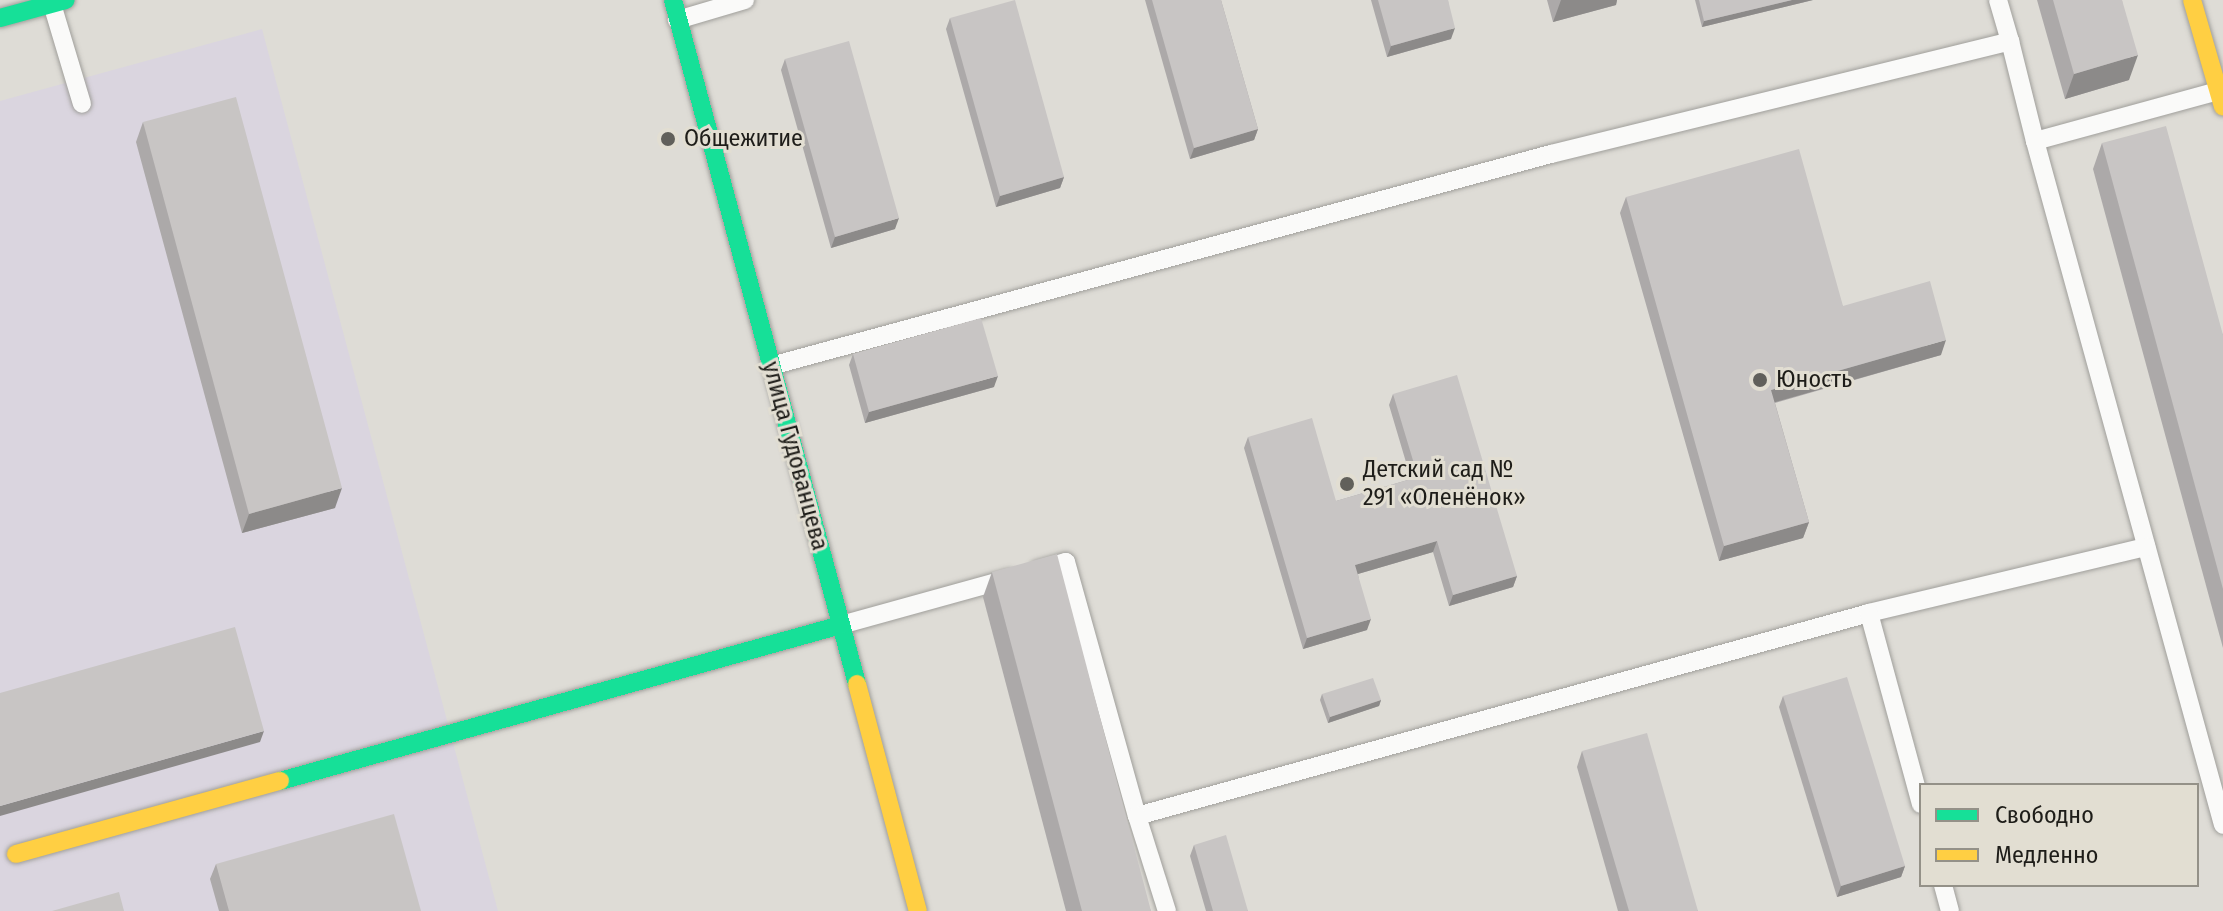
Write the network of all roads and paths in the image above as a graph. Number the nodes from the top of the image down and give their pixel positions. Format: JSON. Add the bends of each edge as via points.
{"nodes":[{"id":1,"x":673,"y":0,"type":"edge"},
{"id":2,"x":745,"y":0,"type":"edge"},
{"id":3,"x":1998,"y":0,"type":"edge"},
{"id":4,"x":2192,"y":0,"type":"edge"},
{"id":5,"x":59,"y":2,"type":"edge"},
{"id":6,"x":0,"y":18,"type":"edge"},
{"id":7,"x":677,"y":20,"type":"junction"},
{"id":8,"x":2010,"y":41,"type":"junction"},
{"id":9,"x":2220,"y":99,"type":"edge"},
{"id":10,"x":82,"y":104,"type":"dead end"},
{"id":11,"x":2035,"y":141,"type":"junction"},
{"id":12,"x":771,"y":366,"type":"junction"},
{"id":13,"x":2146,"y":547,"type":"junction"},
{"id":14,"x":1869,"y":613,"type":"junction"},
{"id":15,"x":841,"y":625,"type":"junction"},
{"id":16,"x":1919,"y":797,"type":"edge"},
{"id":17,"x":1137,"y":816,"type":"junction"},
{"id":18,"x":2223,"y":825,"type":"edge"},
{"id":19,"x":16,"y":854,"type":"dead end"},
{"id":20,"x":1944,"y":887,"type":"edge"},
{"id":21,"x":918,"y":911,"type":"edge"},
{"id":22,"x":1167,"y":911,"type":"edge"},
{"id":23,"x":1950,"y":911,"type":"edge"}],
"edges":[{"from":1,"to":7,"type":"street","name":"улица Гудованцева"},
{"from":2,"to":7,"type":"lane"},
{"from":3,"to":8,"type":"lane"},
{"from":4,"to":9,"type":"street"},
{"from":5,"to":6,"type":"street"},
{"from":5,"to":10,"type":"lane"},
{"from":7,"to":12,"type":"street","name":"улица Гудованцева"},
{"from":8,"to":11,"type":"lane"},
{"from":8,"to":12,"type":"lane","via":[[1551,154]]},
{"from":9,"to":11,"type":"lane"},
{"from":11,"to":13,"type":"lane"},
{"from":12,"to":15,"type":"street","name":"улица Гудованцева"},
{"from":13,"to":14,"type":"lane"},
{"from":13,"to":18,"type":"lane"},
{"from":14,"to":16,"type":"lane"},
{"from":14,"to":17,"type":"lane"},
{"from":15,"to":17,"type":"lane","via":[[1066,562]]},
{"from":15,"to":19,"type":"street"},
{"from":15,"to":21,"type":"street","name":"улица Гудованцева"},
{"from":17,"to":22,"type":"lane"},
{"from":20,"to":23,"type":"lane"}]}
